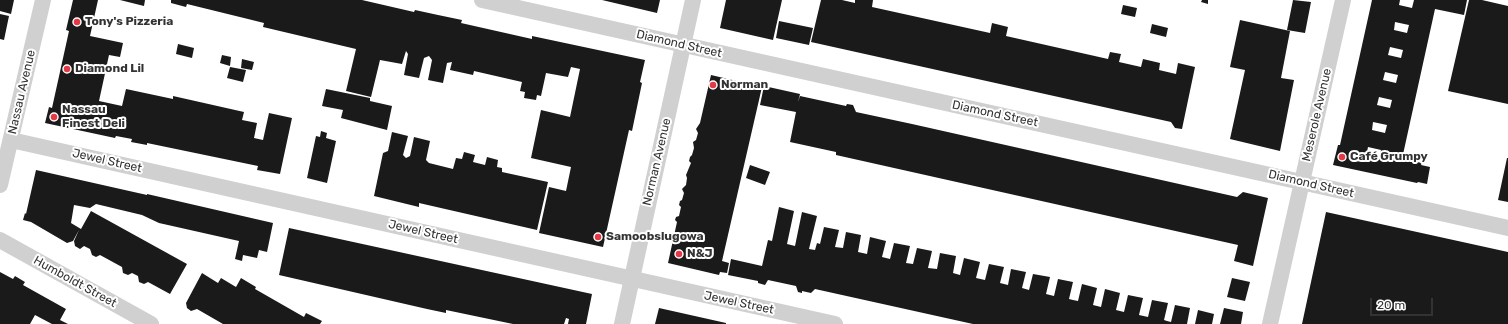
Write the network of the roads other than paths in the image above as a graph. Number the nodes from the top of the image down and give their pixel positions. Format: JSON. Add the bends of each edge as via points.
{"nodes":[{"id":1,"x":43,"y":0,"type":"edge"},
{"id":2,"x":482,"y":0,"type":"edge"},
{"id":3,"x":693,"y":0,"type":"edge"},
{"id":4,"x":1343,"y":0,"type":"edge"},
{"id":5,"x":683,"y":45,"type":"junction"},
{"id":6,"x":11,"y":140,"type":"junction"},
{"id":7,"x":1302,"y":182,"type":"junction"},
{"id":8,"x":0,"y":185,"type":"edge"},
{"id":9,"x":1508,"y":228,"type":"edge"},
{"id":10,"x":0,"y":240,"type":"edge"},
{"id":11,"x":631,"y":279,"type":"junction"},
{"id":12,"x":150,"y":324,"type":"edge"},
{"id":13,"x":622,"y":324,"type":"edge"},
{"id":14,"x":835,"y":324,"type":"edge"},
{"id":15,"x":1270,"y":324,"type":"edge"}],
"edges":[{"from":1,"to":6,"type":"street","name":"Nassau Avenue"},
{"from":2,"to":5,"type":"street","name":"Diamond Street"},
{"from":3,"to":5,"type":"street","name":"Norman Avenue"},
{"from":4,"to":7,"type":"street","name":"Meserole Avenue"},
{"from":5,"to":7,"type":"street","name":"Diamond Street"},
{"from":5,"to":11,"type":"street","name":"Norman Avenue"},
{"from":6,"to":8,"type":"street","name":"Nassau Avenue"},
{"from":6,"to":11,"type":"street","name":"Jewel Street"},
{"from":7,"to":9,"type":"street","name":"Diamond Street"},
{"from":7,"to":15,"type":"street","name":"Meserole Avenue"},
{"from":10,"to":12,"type":"street","name":"Humboldt Street"},
{"from":11,"to":13,"type":"street","name":"Norman Avenue"},
{"from":11,"to":14,"type":"street","name":"Jewel Street"}]}
